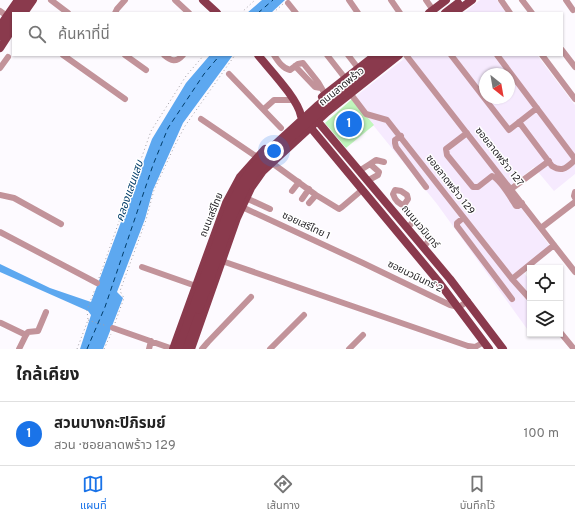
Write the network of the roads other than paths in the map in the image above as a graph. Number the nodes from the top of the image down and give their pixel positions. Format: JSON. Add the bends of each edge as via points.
{"nodes":[{"id":1,"x":18,"y":0,"type":"edge"},
{"id":2,"x":25,"y":0,"type":"edge"},
{"id":3,"x":33,"y":0,"type":"edge"},
{"id":4,"x":51,"y":0,"type":"edge"},
{"id":5,"x":125,"y":0,"type":"edge"},
{"id":6,"x":175,"y":0,"type":"edge"},
{"id":7,"x":203,"y":0,"type":"edge"},
{"id":8,"x":349,"y":0,"type":"edge"},
{"id":9,"x":391,"y":0,"type":"edge"},
{"id":10,"x":426,"y":0,"type":"edge"},
{"id":11,"x":446,"y":0,"type":"edge"},
{"id":12,"x":451,"y":0,"type":"edge"},
{"id":13,"x":472,"y":0,"type":"edge"},
{"id":14,"x":500,"y":0,"type":"edge"},
{"id":15,"x":522,"y":0,"type":"edge"},
{"id":16,"x":566,"y":0,"type":"edge"},
{"id":17,"x":287,"y":2,"type":"road end"},
{"id":18,"x":463,"y":7,"type":"edge"},
{"id":19,"x":574,"y":10,"type":"edge"},
{"id":20,"x":17,"y":12,"type":"edge"},
{"id":21,"x":25,"y":12,"type":"edge"},
{"id":22,"x":67,"y":12,"type":"edge"},
{"id":23,"x":116,"y":12,"type":"edge"},
{"id":24,"x":188,"y":12,"type":"edge"},
{"id":25,"x":216,"y":12,"type":"edge"},
{"id":26,"x":295,"y":12,"type":"edge"},
{"id":27,"x":357,"y":12,"type":"edge"},
{"id":28,"x":399,"y":12,"type":"edge"},
{"id":29,"x":432,"y":12,"type":"edge"},
{"id":30,"x":448,"y":12,"type":"edge"},
{"id":31,"x":509,"y":12,"type":"edge"},
{"id":32,"x":531,"y":12,"type":"edge"},
{"id":33,"x":7,"y":15,"type":"edge"},
{"id":34,"x":12,"y":30,"type":"edge"},
{"id":35,"x":1,"y":31,"type":"edge"},
{"id":36,"x":0,"y":48,"type":"edge"},
{"id":37,"x":563,"y":51,"type":"edge"},
{"id":38,"x":64,"y":56,"type":"edge"},
{"id":39,"x":126,"y":56,"type":"edge"},
{"id":40,"x":165,"y":56,"type":"edge"},
{"id":41,"x":182,"y":56,"type":"edge"},
{"id":42,"x":259,"y":56,"type":"edge"},
{"id":43,"x":275,"y":56,"type":"edge"},
{"id":44,"x":328,"y":56,"type":"edge"},
{"id":45,"x":349,"y":56,"type":"edge"},
{"id":46,"x":374,"y":56,"type":"edge"},
{"id":47,"x":380,"y":56,"type":"edge"},
{"id":48,"x":390,"y":56,"type":"edge"},
{"id":49,"x":398,"y":56,"type":"edge"},
{"id":50,"x":407,"y":56,"type":"edge"},
{"id":51,"x":452,"y":56,"type":"edge"},
{"id":52,"x":498,"y":56,"type":"edge"},
{"id":53,"x":543,"y":56,"type":"edge"},
{"id":54,"x":8,"y":57,"type":"dead end"},
{"id":55,"x":575,"y":67,"type":"edge"},
{"id":56,"x":0,"y":68,"type":"edge"},
{"id":57,"x":358,"y":68,"type":"junction"},
{"id":58,"x":146,"y":70,"type":"dead end"},
{"id":59,"x":229,"y":74,"type":"dead end"},
{"id":60,"x":345,"y":78,"type":"junction"},
{"id":61,"x":323,"y":91,"type":"junction"},
{"id":62,"x":350,"y":93,"type":"junction"},
{"id":63,"x":125,"y":99,"type":"dead end"},
{"id":64,"x":575,"y":99,"type":"edge"},
{"id":65,"x":294,"y":100,"type":"junction"},
{"id":66,"x":537,"y":108,"type":"junction"},
{"id":67,"x":264,"y":109,"type":"junction"},
{"id":68,"x":303,"y":112,"type":"junction"},
{"id":69,"x":200,"y":118,"type":"dead end"},
{"id":70,"x":317,"y":120,"type":"junction"},
{"id":71,"x":519,"y":122,"type":"junction"},
{"id":72,"x":311,"y":127,"type":"junction"},
{"id":73,"x":281,"y":128,"type":"dead end"},
{"id":74,"x":467,"y":133,"type":"junction"},
{"id":75,"x":401,"y":136,"type":"junction"},
{"id":76,"x":257,"y":157,"type":"junction"},
{"id":77,"x":575,"y":160,"type":"edge"},
{"id":78,"x":549,"y":161,"type":"junction"},
{"id":79,"x":384,"y":162,"type":"dead end"},
{"id":80,"x":272,"y":163,"type":"junction"},
{"id":81,"x":370,"y":164,"type":"junction"},
{"id":82,"x":359,"y":170,"type":"junction"},
{"id":83,"x":352,"y":177,"type":"junction"},
{"id":84,"x":367,"y":181,"type":"junction"},
{"id":85,"x":299,"y":182,"type":"junction"},
{"id":86,"x":426,"y":187,"type":"dead end"},
{"id":87,"x":309,"y":189,"type":"junction"},
{"id":88,"x":511,"y":189,"type":"junction"},
{"id":89,"x":362,"y":190,"type":"junction"},
{"id":90,"x":292,"y":191,"type":"dead end"},
{"id":91,"x":575,"y":192,"type":"edge"},
{"id":92,"x":0,"y":195,"type":"edge"},
{"id":93,"x":316,"y":195,"type":"junction"},
{"id":94,"x":246,"y":198,"type":"junction"},
{"id":95,"x":575,"y":198,"type":"edge"},
{"id":96,"x":302,"y":199,"type":"dead end"},
{"id":97,"x":575,"y":202,"type":"edge"},
{"id":98,"x":309,"y":203,"type":"dead end"},
{"id":99,"x":522,"y":203,"type":"junction"},
{"id":100,"x":404,"y":205,"type":"dead end"},
{"id":101,"x":242,"y":207,"type":"junction"},
{"id":102,"x":270,"y":209,"type":"dead end"},
{"id":103,"x":463,"y":218,"type":"junction"},
{"id":104,"x":415,"y":220,"type":"junction"},
{"id":105,"x":62,"y":224,"type":"dead end"},
{"id":106,"x":407,"y":228,"type":"junction"},
{"id":107,"x":541,"y":228,"type":"junction"},
{"id":108,"x":0,"y":232,"type":"edge"},
{"id":109,"x":554,"y":245,"type":"junction"},
{"id":110,"x":424,"y":247,"type":"junction"},
{"id":111,"x":222,"y":261,"type":"junction"},
{"id":112,"x":362,"y":263,"type":"joint"},
{"id":113,"x":142,"y":267,"type":"dead end"},
{"id":114,"x":575,"y":272,"type":"edge"},
{"id":115,"x":512,"y":279,"type":"junction"},
{"id":116,"x":97,"y":283,"type":"road end"},
{"id":117,"x":196,"y":286,"type":"junction"},
{"id":118,"x":527,"y":296,"type":"edge"},
{"id":119,"x":251,"y":297,"type":"dead end"},
{"id":120,"x":512,"y":299,"type":"dead end"},
{"id":121,"x":468,"y":301,"type":"junction"},
{"id":122,"x":459,"y":307,"type":"junction"},
{"id":123,"x":46,"y":312,"type":"dead end"},
{"id":124,"x":304,"y":315,"type":"dead end"},
{"id":125,"x":1,"y":323,"type":"edge"},
{"id":126,"x":112,"y":328,"type":"road end"},
{"id":127,"x":26,"y":335,"type":"junction"},
{"id":128,"x":363,"y":335,"type":"dead end"},
{"id":129,"x":563,"y":336,"type":"edge"},
{"id":130,"x":151,"y":341,"type":"junction"},
{"id":131,"x":484,"y":342,"type":"junction"},
{"id":132,"x":19,"y":349,"type":"edge"},
{"id":133,"x":149,"y":349,"type":"edge"},
{"id":134,"x":173,"y":349,"type":"edge"},
{"id":135,"x":178,"y":349,"type":"edge"},
{"id":136,"x":185,"y":349,"type":"edge"},
{"id":137,"x":191,"y":349,"type":"edge"},
{"id":138,"x":202,"y":349,"type":"edge"},
{"id":139,"x":270,"y":349,"type":"edge"},
{"id":140,"x":349,"y":349,"type":"edge"},
{"id":141,"x":489,"y":349,"type":"edge"},
{"id":142,"x":503,"y":349,"type":"edge"},
{"id":143,"x":574,"y":349,"type":"edge"}],
"edges":[{"from":1,"to":33,"type":"main road"},
{"from":2,"to":20,"type":"main road"},
{"from":3,"to":21,"type":"main road"},
{"from":4,"to":22,"type":"street"},
{"from":5,"to":23,"type":"street"},
{"from":6,"to":24,"type":"street"},
{"from":7,"to":25,"type":"main road"},
{"from":8,"to":27,"type":"street"},
{"from":9,"to":28,"type":"street"},
{"from":10,"to":29,"type":"street"},
{"from":11,"to":29,"type":"main road"},
{"from":12,"to":29,"type":"main road"},
{"from":13,"to":18,"type":"main road"},
{"from":14,"to":31,"type":"street"},
{"from":15,"to":32,"type":"street"},
{"from":16,"to":19,"type":"street"},
{"from":17,"to":26,"type":"street"},
{"from":18,"to":30,"type":"main road"},
{"from":33,"to":35,"type":"main road"},
{"from":34,"to":36,"type":"main road"},
{"from":37,"to":55,"type":"street"},
{"from":38,"to":63,"type":"street"},
{"from":39,"to":58,"type":"street"},
{"from":40,"to":41,"type":"street","via":[[174,61]]},
{"from":42,"to":65,"type":"main road"},
{"from":43,"to":61,"type":"street","via":[[284,68],[290,70],[296,66],[315,87]]},
{"from":44,"to":60,"type":"street"},
{"from":45,"to":57,"type":"street"},
{"from":46,"to":57,"type":"main road","name":"ถนนลาดพร้าว"},
{"from":47,"to":135,"type":"main road","bridge":true,"via":[[269,150],[240,184]]},
{"from":48,"to":136,"type":"main road","bridge":true,"via":[[321,111],[272,155],[254,175],[234,213]]},
{"from":49,"to":62,"type":"main road","name":"ถนนลาดพร้าว"},
{"from":50,"to":74,"type":"street","name":"ซอยลาดพร้าว 127"},
{"from":51,"to":71,"type":"street","via":[[509,130]]},
{"from":52,"to":66,"type":"street"},
{"from":53,"to":64,"type":"street"},
{"from":54,"to":56,"type":"street"},
{"from":57,"to":60,"type":"main road","name":"ถนนลาดพร้าว"},
{"from":59,"to":67,"type":"street"},
{"from":60,"to":61,"type":"main road","name":"ถนนลาดพร้าว"},
{"from":61,"to":68,"type":"main road","name":"ถนนลาดพร้าว"},
{"from":62,"to":70,"type":"main road","name":"ถนนลาดพร้าว"},
{"from":62,"to":75,"type":"street","name":"ซอยลาดพร้าว 129","via":[[366,114],[387,120]]},
{"from":65,"to":67,"type":"street","via":[[274,100]]},
{"from":65,"to":68,"type":"main road"},
{"from":66,"to":71,"type":"street"},
{"from":66,"to":77,"type":"street"},
{"from":67,"to":73,"type":"street"},
{"from":68,"to":70,"type":"main road","name":"ถนนนวมินทร์"},
{"from":68,"to":72,"type":"main road","name":"ถนนนวมินทร์"},
{"from":68,"to":76,"type":"main road","name":"ถนนเสรีไทย"},
{"from":69,"to":76,"type":"street"},
{"from":70,"to":72,"type":"main road"},
{"from":70,"to":82,"type":"main road","name":"ถนนนวมินทร์"},
{"from":71,"to":78,"type":"street"},
{"from":72,"to":80,"type":"main road"},
{"from":72,"to":83,"type":"main road","name":"ถนนนวมินทร์"},
{"from":74,"to":88,"type":"street","name":"ซอยลาดพร้าว 127"},
{"from":74,"to":99,"type":"street","via":[[446,149],[447,155],[473,187],[478,187],[493,176],[516,206]]},
{"from":75,"to":86,"type":"street","via":[[394,143]]},
{"from":75,"to":103,"type":"street","name":"ซอยลาดพร้าว 129"},
{"from":76,"to":117,"type":"main road","name":"ถนนเสรีไทย","via":[[240,177],[231,193]]},
{"from":77,"to":78,"type":"street","via":[[559,170]]},
{"from":78,"to":88,"type":"street"},
{"from":79,"to":81,"type":"street","via":[[376,160]]},
{"from":80,"to":85,"type":"street"},
{"from":80,"to":94,"type":"main road","via":[[256,180]]},
{"from":81,"to":82,"type":"street"},
{"from":81,"to":84,"type":"street","via":[[379,172]]},
{"from":82,"to":83,"type":"main road"},
{"from":82,"to":84,"type":"main road","name":"ถนนนวมินทร์"},
{"from":83,"to":89,"type":"main road","name":"ถนนนวมินทร์"},
{"from":84,"to":106,"type":"main road","name":"ถนนนวมินทร์"},
{"from":85,"to":87,"type":"street"},
{"from":85,"to":90,"type":"street"},
{"from":87,"to":93,"type":"street"},
{"from":87,"to":96,"type":"street"},
{"from":88,"to":99,"type":"street","name":"ซอยลาดพร้าว 127"},
{"from":89,"to":93,"type":"street","via":[[340,209]]},
{"from":89,"to":122,"type":"main road","name":"ถนนนวมินทร์"},
{"from":91,"to":95,"type":"street"},
{"from":92,"to":105,"type":"street","via":[[14,198]]},
{"from":93,"to":98,"type":"street"},
{"from":94,"to":101,"type":"main road"},
{"from":94,"to":102,"type":"street"},
{"from":97,"to":107,"type":"street"},
{"from":99,"to":107,"type":"street","name":"ซอยลาดพร้าว 127"},
{"from":100,"to":104,"type":"street"},
{"from":101,"to":111,"type":"main road"},
{"from":101,"to":112,"type":"street","name":"ซอยเสรีไทย 1"},
{"from":103,"to":115,"type":"street","name":"ซอยลาดพร้าว 129"},
{"from":103,"to":120,"type":"street","via":[[457,222],[457,226]]},
{"from":104,"to":106,"type":"street"},
{"from":104,"to":110,"type":"street","via":[[428,238]]},
{"from":106,"to":110,"type":"main road","name":"ถนนนวมินทร์"},
{"from":107,"to":109,"type":"street","name":"ซอยลาดพร้าว 127"},
{"from":108,"to":116,"type":"street"},
{"from":109,"to":114,"type":"street","name":"ซอยลาดพร้าว 127"},
{"from":109,"to":115,"type":"street"},
{"from":110,"to":121,"type":"main road","name":"ถนนนวมินทร์"},
{"from":111,"to":131,"type":"street","via":[[468,346]]},
{"from":111,"to":137,"type":"main road"},
{"from":112,"to":122,"type":"street","name":"ซอยนวมินทร์ 2"},
{"from":113,"to":117,"type":"street"},
{"from":115,"to":118,"type":"street","name":"ซอยลาดพร้าว 129"},
{"from":117,"to":134,"type":"main road","name":"ถนนเสรีไทย"},
{"from":119,"to":138,"type":"street"},
{"from":121,"to":122,"type":"street"},
{"from":121,"to":142,"type":"main road","name":"ถนนนวมินทร์"},
{"from":122,"to":131,"type":"main road","name":"ถนนนวมินทร์"},
{"from":123,"to":127,"type":"street","via":[[38,331],[28,332]]},
{"from":124,"to":139,"type":"street"},
{"from":125,"to":127,"type":"street"},
{"from":126,"to":130,"type":"street"},
{"from":127,"to":132,"type":"street"},
{"from":128,"to":140,"type":"street"},
{"from":129,"to":143,"type":"street"},
{"from":130,"to":133,"type":"street"},
{"from":130,"to":134,"type":"street"},
{"from":131,"to":141,"type":"main road","name":"ถนนนวมินทร์"}]}
